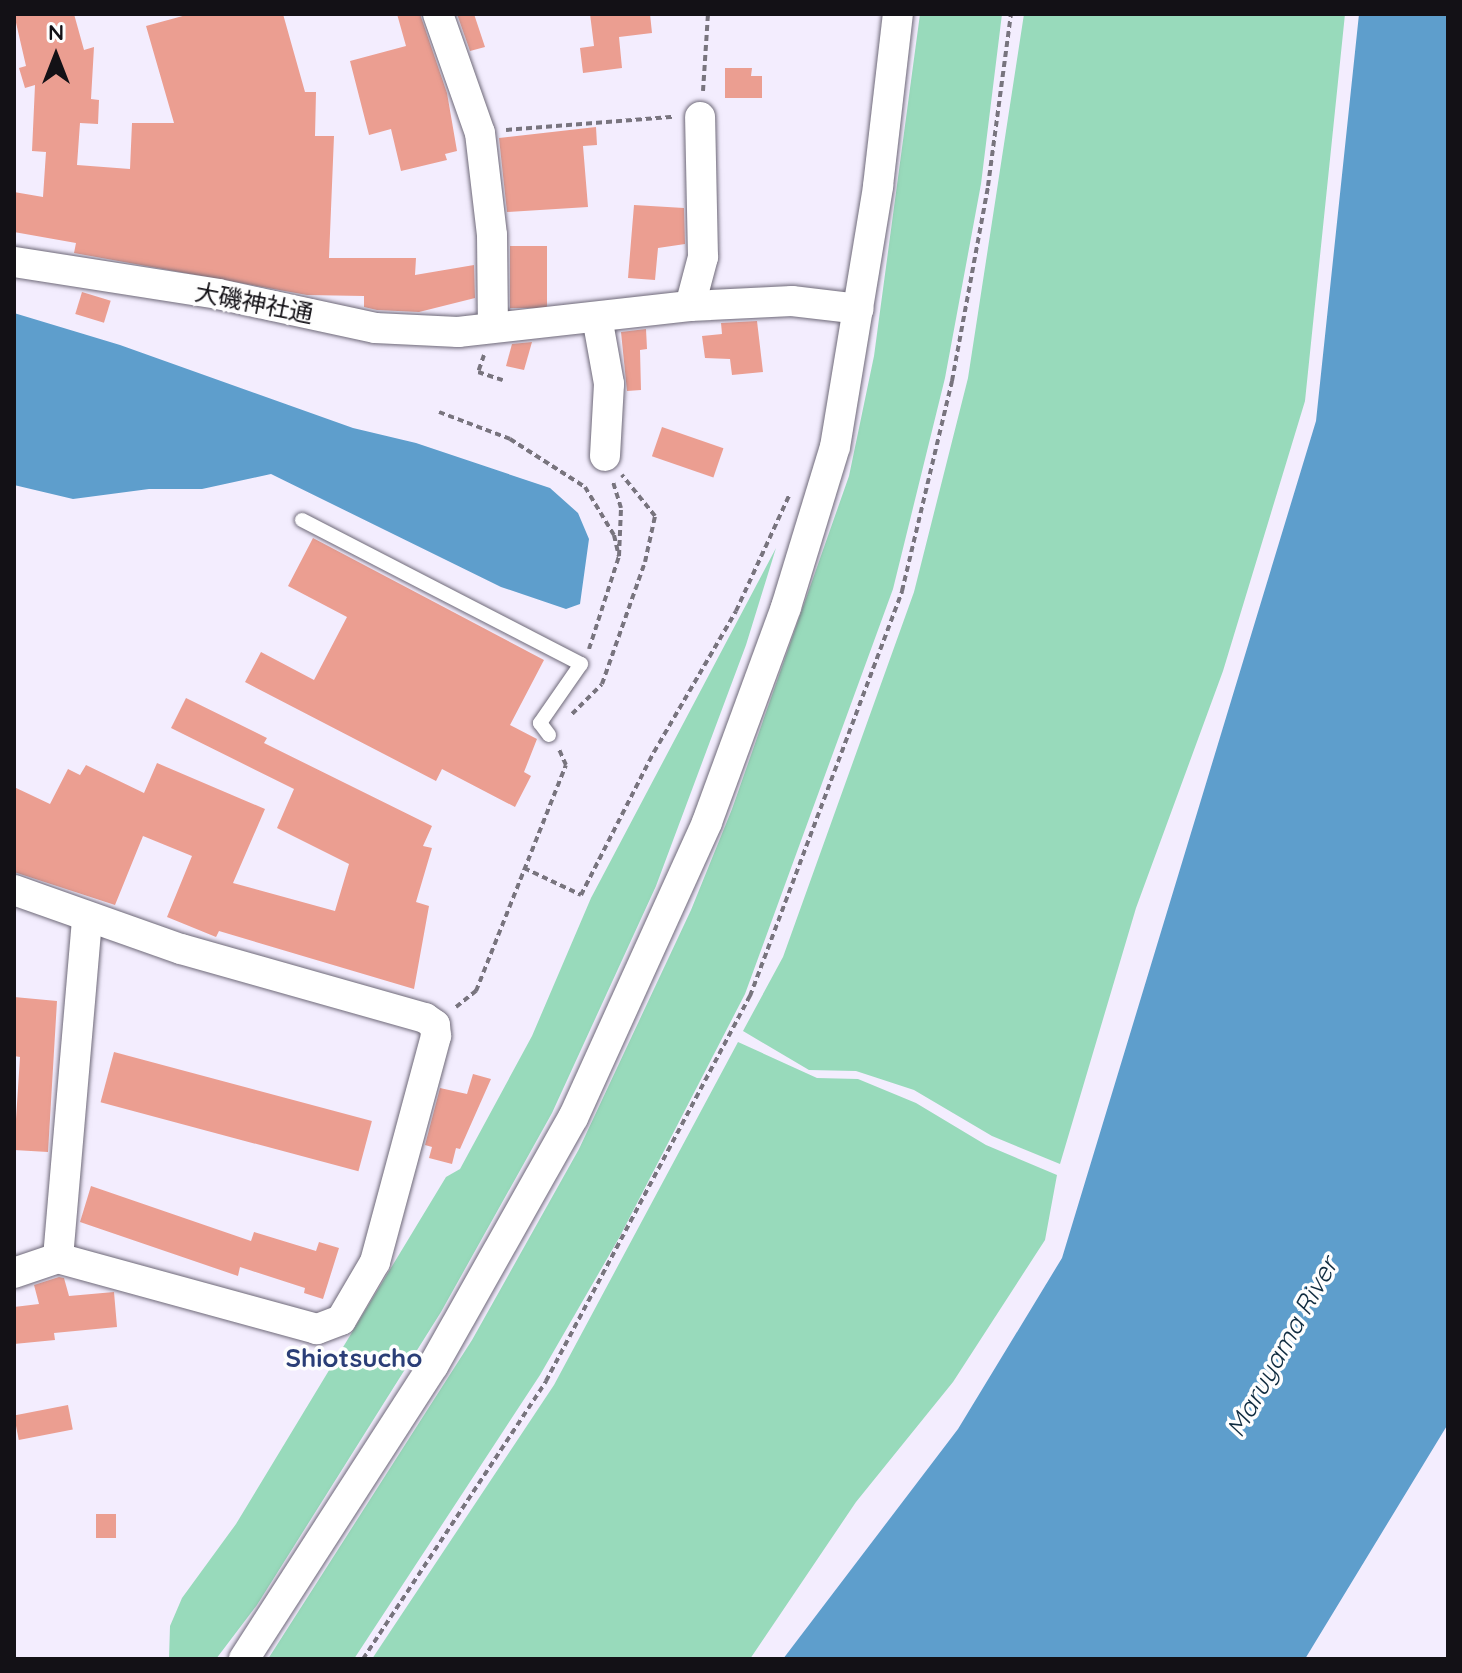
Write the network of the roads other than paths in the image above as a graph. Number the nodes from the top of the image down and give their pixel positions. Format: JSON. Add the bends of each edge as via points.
{"nodes":[{"id":1,"x":438,"y":14,"type":"edge"},
{"id":2,"x":898,"y":14,"type":"edge"},
{"id":3,"x":700,"y":117,"type":"road end"},
{"id":4,"x":14,"y":262,"type":"edge"},
{"id":5,"x":690,"y":306,"type":"junction"},
{"id":6,"x":859,"y":309,"type":"junction"},
{"id":7,"x":597,"y":317,"type":"junction"},
{"id":8,"x":493,"y":326,"type":"junction"},
{"id":9,"x":605,"y":456,"type":"road end"},
{"id":10,"x":302,"y":520,"type":"dead end"},
{"id":11,"x":549,"y":735,"type":"road end"},
{"id":12,"x":14,"y":890,"type":"edge"},
{"id":13,"x":87,"y":917,"type":"junction"},
{"id":14,"x":58,"y":1258,"type":"junction"},
{"id":15,"x":14,"y":1273,"type":"edge"},
{"id":16,"x":244,"y":1659,"type":"edge"}],
"edges":[{"from":1,"to":8,"type":"street","via":[[480,133],[492,235]]},
{"from":2,"to":6,"type":"street"},
{"from":3,"to":5,"type":"street","via":[[703,257]]},
{"from":4,"to":8,"type":"street","name":"大磯神社通","via":[[218,294],[375,328],[458,332]]},
{"from":5,"to":6,"type":"street","name":"大磯神社通","via":[[792,301]]},
{"from":5,"to":7,"type":"street","name":"大磯神社通"},
{"from":6,"to":16,"type":"street","via":[[835,447],[786,607],[707,822],[632,993],[573,1118],[433,1366]]},
{"from":7,"to":8,"type":"street","name":"大磯神社通"},
{"from":7,"to":9,"type":"street","via":[[609,384]]},
{"from":10,"to":11,"type":"lane","via":[[581,664],[540,723]]},
{"from":12,"to":13,"type":"street"},
{"from":13,"to":14,"type":"street"},
{"from":13,"to":14,"type":"street","via":[[425,1018],[435,1025],[436,1036],[375,1262],[341,1320],[317,1329]]},
{"from":14,"to":15,"type":"street"}]}
